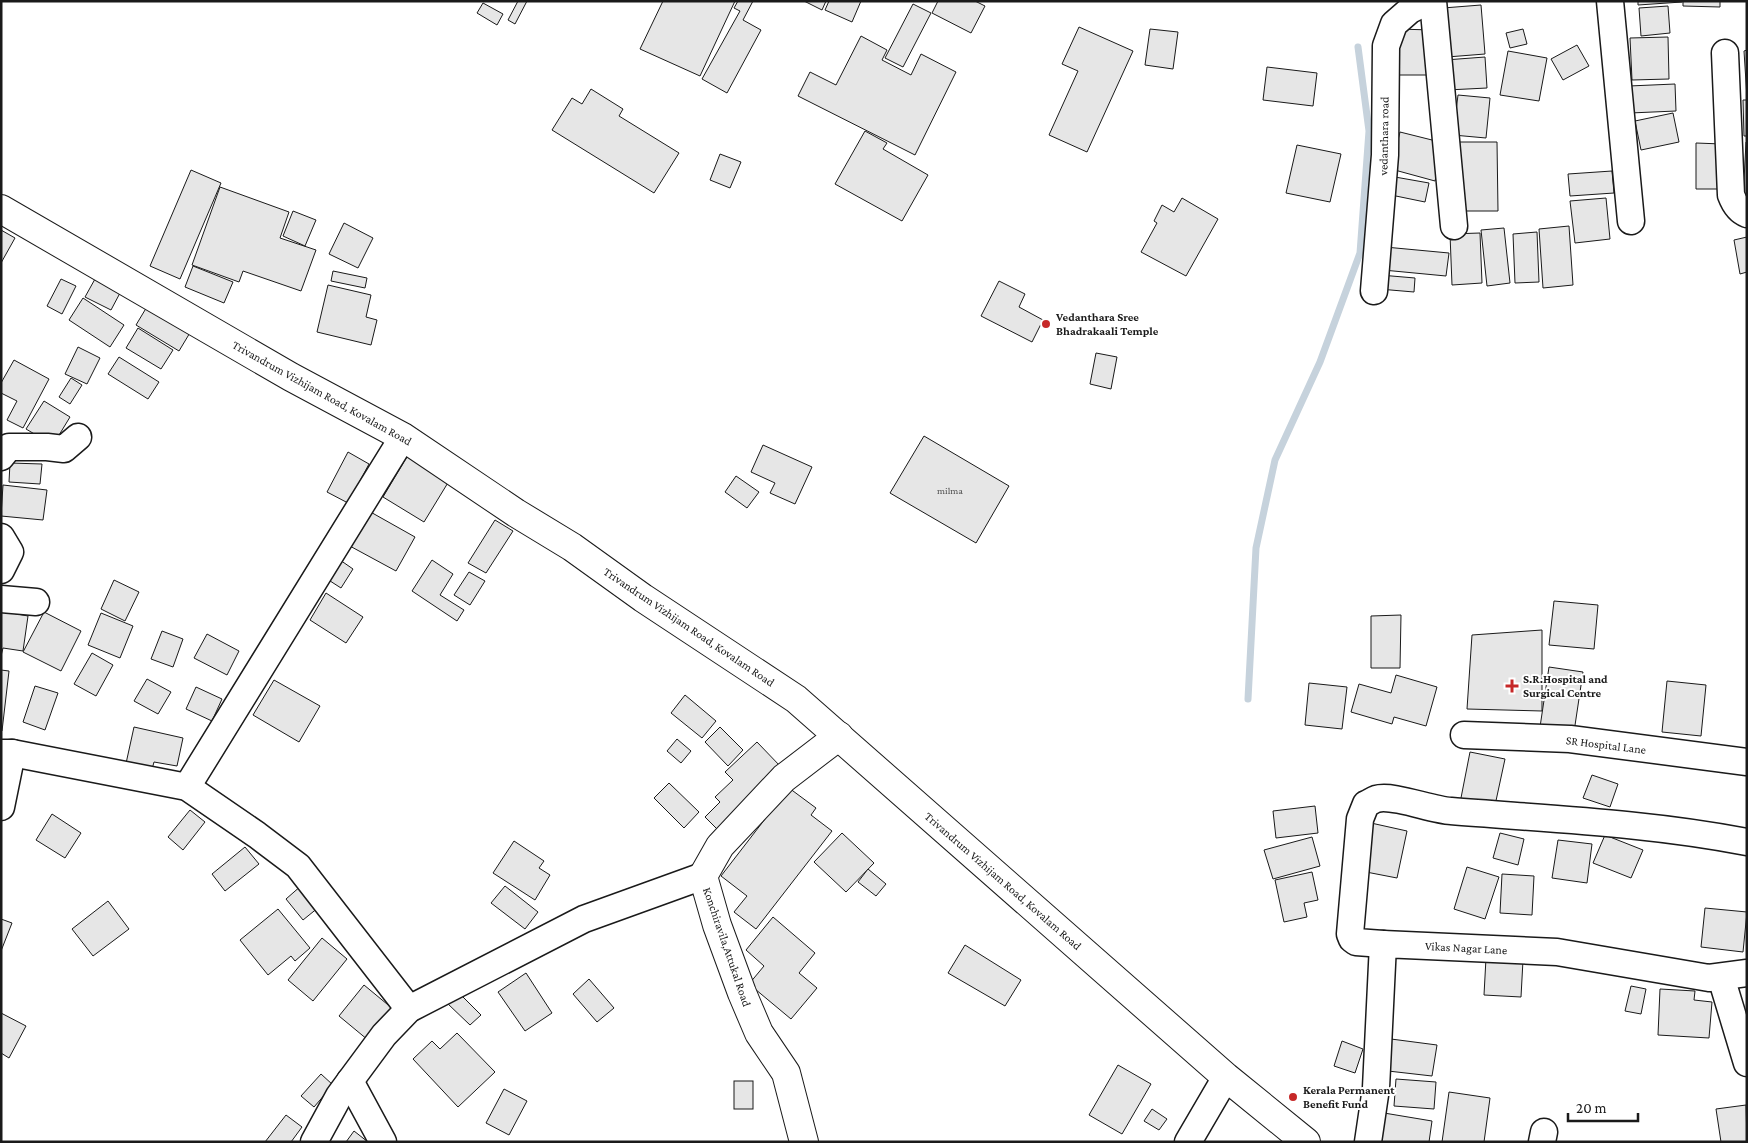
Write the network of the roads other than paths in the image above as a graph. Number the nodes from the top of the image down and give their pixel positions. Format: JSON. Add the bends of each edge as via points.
{"nodes":[{"id":1,"x":1428,"y":1,"type":"edge"},
{"id":2,"x":1433,"y":1,"type":"edge"},
{"id":3,"x":1610,"y":1,"type":"edge"},
{"id":4,"x":1725,"y":53,"type":"dead end"},
{"id":5,"x":1,"y":209,"type":"edge"},
{"id":6,"x":1747,"y":214,"type":"edge"},
{"id":7,"x":1631,"y":221,"type":"dead end"},
{"id":8,"x":1454,"y":226,"type":"dead end"},
{"id":9,"x":1374,"y":292,"type":"dead end"},
{"id":10,"x":78,"y":437,"type":"dead end"},
{"id":11,"x":403,"y":437,"type":"junction"},
{"id":12,"x":1,"y":457,"type":"edge"},
{"id":13,"x":1,"y":537,"type":"edge"},
{"id":14,"x":1,"y":570,"type":"edge"},
{"id":15,"x":1,"y":599,"type":"edge"},
{"id":16,"x":36,"y":602,"type":"dead end"},
{"id":17,"x":1464,"y":735,"type":"dead end"},
{"id":18,"x":839,"y":736,"type":"junction"},
{"id":19,"x":7,"y":753,"type":"edge"},
{"id":20,"x":1747,"y":762,"type":"edge"},
{"id":21,"x":187,"y":787,"type":"junction"},
{"id":22,"x":1,"y":807,"type":"edge"},
{"id":23,"x":1747,"y":842,"type":"edge"},
{"id":24,"x":703,"y":876,"type":"junction"},
{"id":25,"x":1382,"y":944,"type":"junction"},
{"id":26,"x":1747,"y":973,"type":"edge"},
{"id":27,"x":1721,"y":977,"type":"junction"},
{"id":28,"x":409,"y":1009,"type":"junction"},
{"id":29,"x":1747,"y":1063,"type":"edge"},
{"id":30,"x":1226,"y":1077,"type":"junction"},
{"id":31,"x":350,"y":1081,"type":"junction"},
{"id":32,"x":314,"y":1142,"type":"edge"},
{"id":33,"x":383,"y":1142,"type":"edge"},
{"id":34,"x":804,"y":1142,"type":"edge"},
{"id":35,"x":1188,"y":1142,"type":"edge"},
{"id":36,"x":1306,"y":1142,"type":"edge"},
{"id":37,"x":1368,"y":1142,"type":"edge"}],
"edges":[{"from":1,"to":9,"type":"street","name":"vedanthara road","via":[[1410,10],[1394,24],[1386,46],[1385,155]]},
{"from":2,"to":8,"type":"street"},
{"from":3,"to":7,"type":"street"},
{"from":4,"to":6,"type":"street","via":[[1731,195],[1735,205]]},
{"from":5,"to":11,"type":"main road","name":"Trivandrum Vizhijam Road, Kovalam Road","via":[[282,372]]},
{"from":10,"to":12,"type":"street","via":[[64,449],[9,447]]},
{"from":11,"to":18,"type":"main road","name":"Trivandrum Vizhijam Road, Kovalam Road","via":[[796,699]]},
{"from":11,"to":21,"type":"street"},
{"from":13,"to":14,"type":"street","via":[[10,552]]},
{"from":15,"to":16,"type":"street"},
{"from":17,"to":20,"type":"street","name":"SR Hospital Lane","via":[[1570,739]]},
{"from":18,"to":24,"type":"main road","name":"Konchiravila,Attukal Road","via":[[784,778],[720,846]]},
{"from":18,"to":30,"type":"main road","name":"Trivandrum Vizhijam Road, Kovalam Road"},
{"from":19,"to":21,"type":"street"},
{"from":19,"to":22,"type":"street"},
{"from":21,"to":28,"type":"street","via":[[298,866]]},
{"from":23,"to":25,"type":"street","name":"Vikas Nagar Lane","via":[[1700,833],[1588,821],[1448,811],[1388,798],[1377,799],[1366,804],[1360,818],[1350,934],[1356,942]]},
{"from":24,"to":28,"type":"street","via":[[584,919]]},
{"from":24,"to":34,"type":"main road","name":"Konchiravila,Attukal Road","via":[[745,1001],[759,1033],[786,1073]]},
{"from":25,"to":27,"type":"street","name":"Vikas Nagar Lane","via":[[1557,952],[1709,978]]},
{"from":25,"to":37,"type":"street","via":[[1376,1088]]},
{"from":26,"to":27,"type":"street","name":"Vikas Nagar Lane"},
{"from":27,"to":29,"type":"street"},
{"from":28,"to":31,"type":"street","via":[[384,1034]]},
{"from":30,"to":35,"type":"street"},
{"from":30,"to":36,"type":"main road","name":"Trivandrum Vizhijam Road, Kovalam Road"},
{"from":31,"to":32,"type":"street"},
{"from":31,"to":33,"type":"street"}]}
